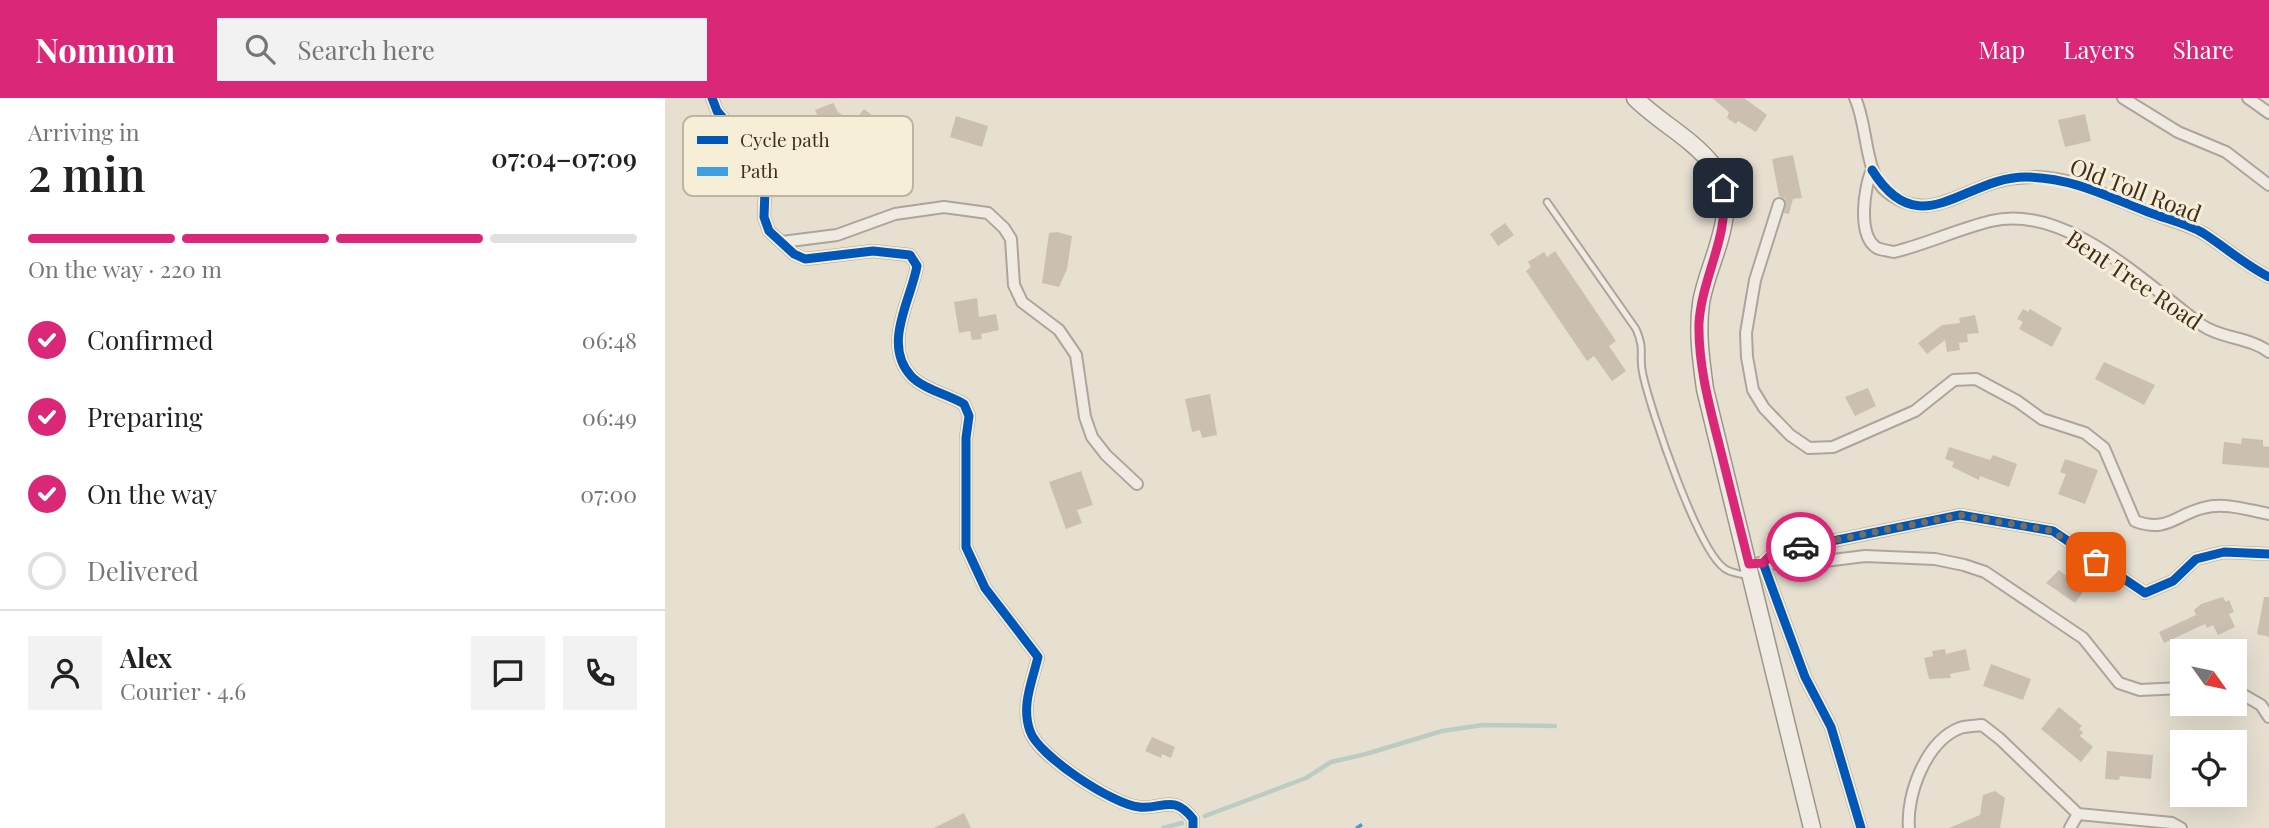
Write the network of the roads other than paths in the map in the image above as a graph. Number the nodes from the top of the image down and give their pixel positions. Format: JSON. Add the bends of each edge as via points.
{"nodes":[{"id":1,"x":712,"y":98,"type":"edge"},
{"id":2,"x":1635,"y":98,"type":"edge"},
{"id":3,"x":1855,"y":98,"type":"edge"},
{"id":4,"x":2123,"y":98,"type":"edge"},
{"id":5,"x":2248,"y":98,"type":"edge"},
{"id":6,"x":2269,"y":113,"type":"edge"},
{"id":7,"x":721,"y":116,"type":"edge"},
{"id":8,"x":1872,"y":170,"type":"junction"},
{"id":9,"x":2269,"y":185,"type":"edge"},
{"id":10,"x":765,"y":196,"type":"edge"},
{"id":11,"x":1547,"y":202,"type":"dead end"},
{"id":12,"x":1779,"y":204,"type":"dead end"},
{"id":13,"x":782,"y":242,"type":"junction"},
{"id":14,"x":2269,"y":277,"type":"edge"},
{"id":15,"x":2269,"y":352,"type":"edge"},
{"id":16,"x":1137,"y":484,"type":"dead end"},
{"id":17,"x":2269,"y":514,"type":"edge"},
{"id":18,"x":2269,"y":554,"type":"edge"},
{"id":19,"x":1755,"y":568,"type":"junction"},
{"id":20,"x":2170,"y":689,"type":"edge"},
{"id":21,"x":2247,"y":697,"type":"edge"},
{"id":22,"x":2269,"y":717,"type":"edge"},
{"id":23,"x":2078,"y":814,"type":"junction"},
{"id":24,"x":1193,"y":828,"type":"edge"},
{"id":25,"x":1812,"y":828,"type":"edge"},
{"id":26,"x":1861,"y":828,"type":"edge"},
{"id":27,"x":1909,"y":828,"type":"edge"},
{"id":28,"x":2070,"y":828,"type":"edge"},
{"id":29,"x":2181,"y":828,"type":"edge"}],
"edges":[{"from":1,"to":7,"type":"street"},
{"from":2,"to":19,"type":"main road","via":[[1702,153],[1723,188],[1722,233],[1702,300],[1699,345],[1706,388]]},
{"from":3,"to":8,"type":"street"},
{"from":4,"to":9,"type":"street","via":[[2178,132],[2226,152]]},
{"from":5,"to":6,"type":"street"},
{"from":8,"to":14,"type":"street","name":"Old Toll Road","via":[[1885,191],[1926,207],[2020,177],[2075,183],[2202,233]]},
{"from":8,"to":15,"type":"street","name":"Bent Tree Road","via":[[1864,187],[1865,219],[1867,236],[1877,248],[1894,252],[1993,221],[2048,223],[2077,234],[2203,327]]},
{"from":10,"to":13,"type":"street","via":[[769,232]]},
{"from":11,"to":19,"type":"lane","via":[[1644,346],[1640,365],[1651,412],[1704,541],[1723,568]]},
{"from":12,"to":17,"type":"street","via":[[1755,280],[1745,332],[1747,357],[1753,390],[1764,408],[1809,448],[1833,447],[1915,411],[1954,380],[1976,379],[2042,419],[2085,433],[2104,448],[2135,521],[2151,527],[2203,507],[2231,506]]},
{"from":13,"to":16,"type":"street","via":[[837,234],[895,215],[944,207],[988,213],[1011,239],[1014,285],[1022,302],[1059,330],[1076,355],[1092,437]]},
{"from":13,"to":24,"type":"street","via":[[805,259],[873,251],[910,256],[917,266],[900,320],[901,360],[911,377],[964,404],[969,416],[966,547],[985,588],[1038,657],[1026,701],[1030,733],[1084,782],[1139,807],[1179,806],[1193,819]]},
{"from":18,"to":19,"type":"street","via":[[2224,552],[2196,559],[2173,581],[2145,593],[2053,531],[1960,515],[1773,553]]},
{"from":19,"to":20,"type":"street","via":[[1865,556],[1964,565],[1985,572],[2083,638],[2119,683],[2140,690]]},
{"from":19,"to":25,"type":"main road"},
{"from":19,"to":26,"type":"street","via":[[1831,727]]},
{"from":21,"to":22,"type":"street"},
{"from":23,"to":27,"type":"street","via":[[1982,725],[1960,728],[1941,740],[1912,788]]},
{"from":23,"to":28,"type":"street"},
{"from":23,"to":29,"type":"street","via":[[2172,823]]}]}
